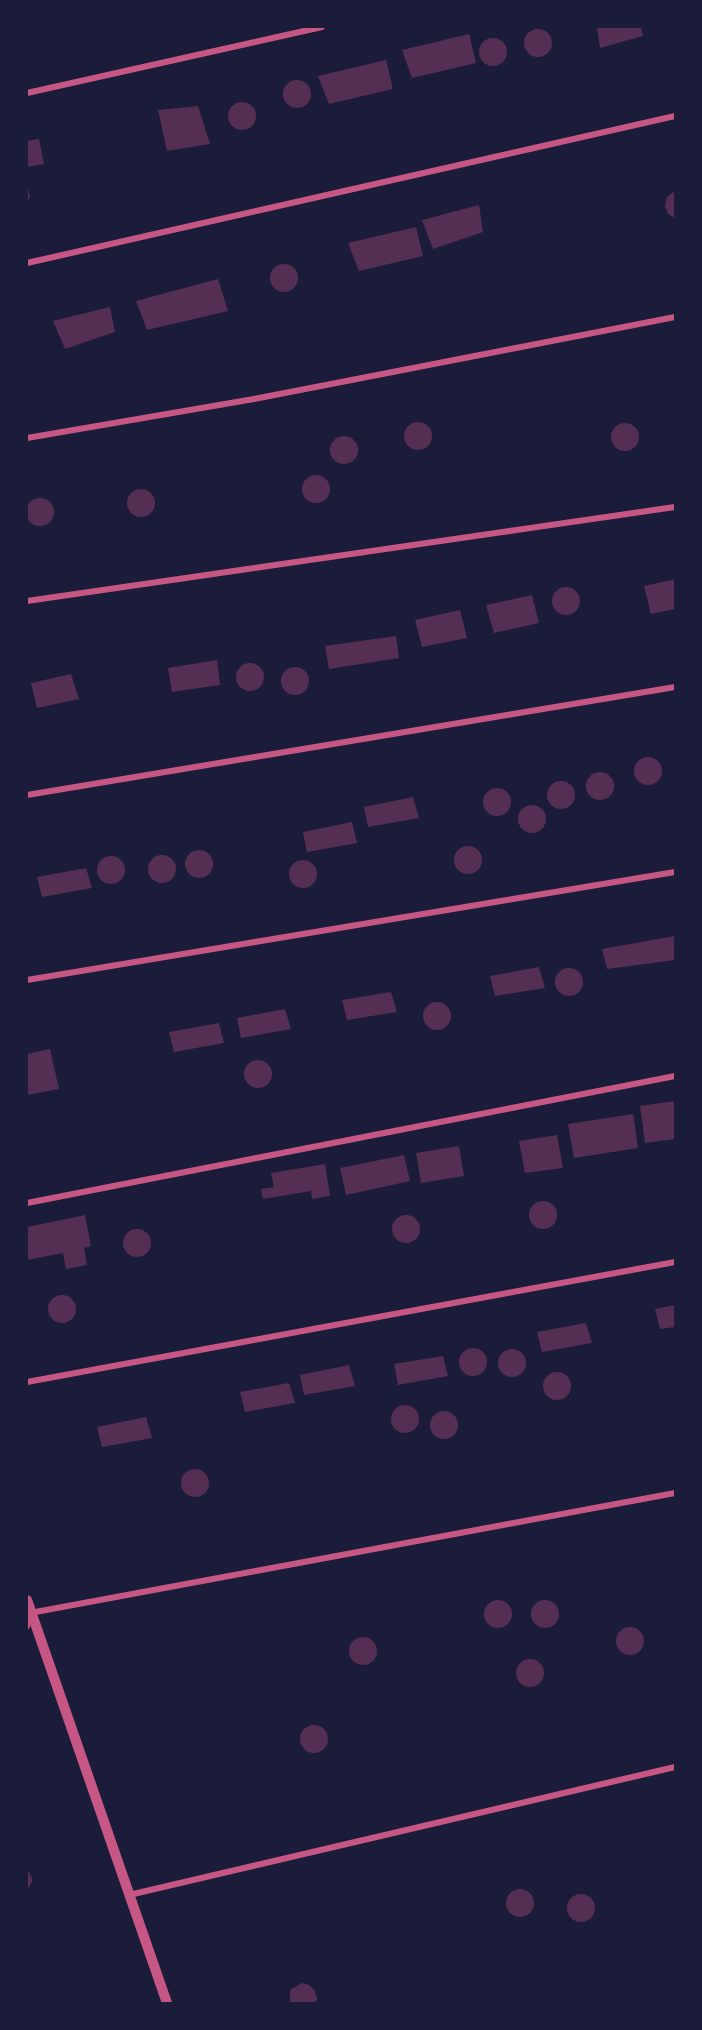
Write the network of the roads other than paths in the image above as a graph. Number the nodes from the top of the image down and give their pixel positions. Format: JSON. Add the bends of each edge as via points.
{"nodes":[{"id":1,"x":322,"y":27,"type":"edge"},
{"id":2,"x":27,"y":93,"type":"edge"},
{"id":3,"x":675,"y":116,"type":"edge"},
{"id":4,"x":27,"y":263,"type":"edge"},
{"id":5,"x":675,"y":317,"type":"edge"},
{"id":6,"x":27,"y":438,"type":"edge"},
{"id":7,"x":675,"y":507,"type":"edge"},
{"id":8,"x":27,"y":601,"type":"edge"},
{"id":9,"x":675,"y":687,"type":"edge"},
{"id":10,"x":27,"y":795,"type":"edge"},
{"id":11,"x":675,"y":872,"type":"edge"},
{"id":12,"x":27,"y":980,"type":"edge"},
{"id":13,"x":675,"y":1076,"type":"edge"},
{"id":14,"x":27,"y":1203,"type":"edge"},
{"id":15,"x":675,"y":1262,"type":"edge"},
{"id":16,"x":27,"y":1382,"type":"edge"},
{"id":17,"x":675,"y":1494,"type":"edge"},
{"id":18,"x":27,"y":1600,"type":"edge"},
{"id":19,"x":29,"y":1613,"type":"edge"},
{"id":20,"x":27,"y":1626,"type":"edge"},
{"id":21,"x":675,"y":1767,"type":"edge"},
{"id":22,"x":129,"y":1895,"type":"junction"},
{"id":23,"x":167,"y":2003,"type":"edge"}],
"edges":[{"from":1,"to":2,"type":"street"},
{"from":3,"to":4,"type":"street"},
{"from":5,"to":6,"type":"street","via":[[254,399]]},
{"from":7,"to":8,"type":"street"},
{"from":9,"to":10,"type":"street"},
{"from":11,"to":12,"type":"street"},
{"from":13,"to":14,"type":"street"},
{"from":15,"to":16,"type":"street"},
{"from":17,"to":19,"type":"street"},
{"from":18,"to":19,"type":"street"},
{"from":19,"to":20,"type":"street"},
{"from":19,"to":22,"type":"street"},
{"from":21,"to":22,"type":"street"},
{"from":22,"to":23,"type":"street"}]}
